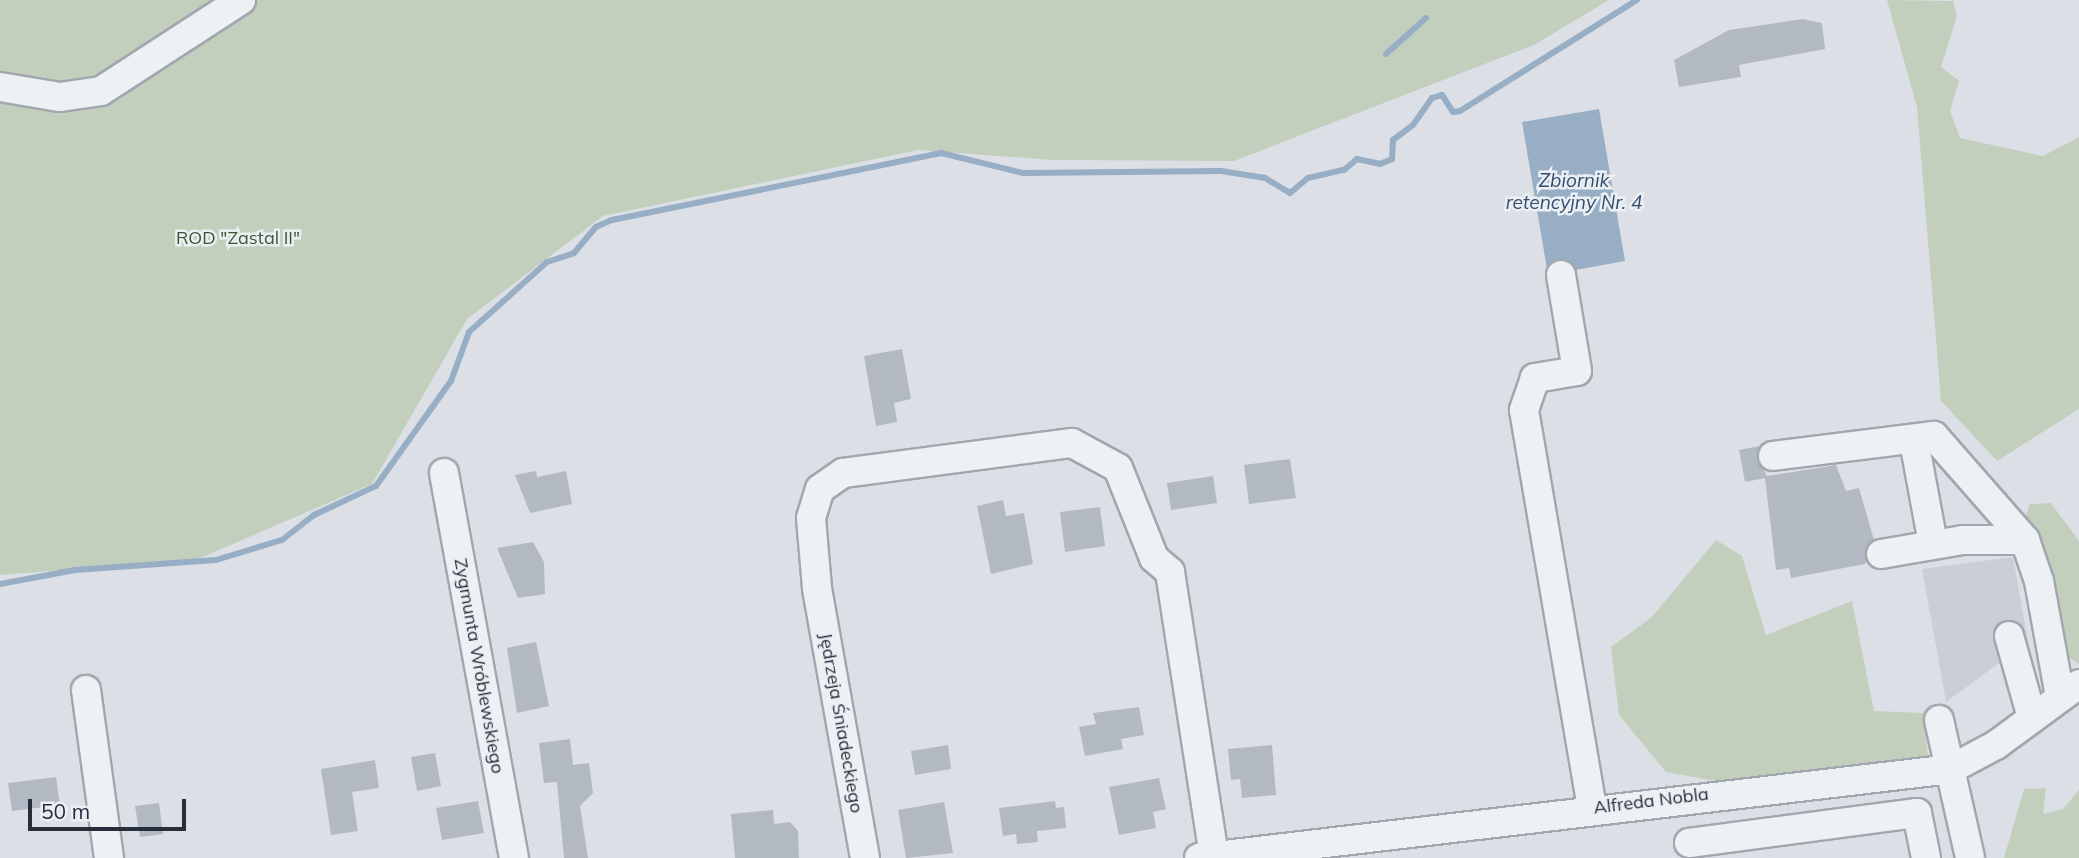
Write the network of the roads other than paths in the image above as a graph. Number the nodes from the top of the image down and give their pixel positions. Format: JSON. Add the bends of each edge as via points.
{"nodes":[{"id":1,"x":241,"y":0,"type":"edge"},
{"id":2,"x":0,"y":87,"type":"edge"},
{"id":3,"x":1561,"y":275,"type":"dead end"},
{"id":4,"x":1913,"y":440,"type":"junction"},
{"id":5,"x":1773,"y":456,"type":"dead end"},
{"id":6,"x":444,"y":473,"type":"dead end"},
{"id":7,"x":2025,"y":540,"type":"junction"},
{"id":8,"x":1933,"y":544,"type":"junction"},
{"id":9,"x":1881,"y":554,"type":"dead end"},
{"id":10,"x":2009,"y":636,"type":"dead end"},
{"id":11,"x":86,"y":690,"type":"dead end"},
{"id":12,"x":2069,"y":691,"type":"edge"},
{"id":13,"x":2032,"y":718,"type":"junction"},
{"id":14,"x":1939,"y":720,"type":"dead end"},
{"id":15,"x":1951,"y":769,"type":"junction"},
{"id":16,"x":1683,"y":797,"type":"junction"},
{"id":17,"x":1592,"y":808,"type":"junction"},
{"id":18,"x":1336,"y":850,"type":"edge"},
{"id":19,"x":1690,"y":851,"type":"edge"},
{"id":20,"x":1207,"y":857,"type":"edge"},
{"id":21,"x":109,"y":858,"type":"edge"},
{"id":22,"x":514,"y":858,"type":"edge"},
{"id":23,"x":865,"y":858,"type":"edge"},
{"id":24,"x":1926,"y":858,"type":"edge"},
{"id":25,"x":1970,"y":858,"type":"edge"}],
"edges":[{"from":1,"to":2,"type":"street","via":[[102,91],[60,97]]},
{"from":3,"to":17,"type":"street","via":[[1577,372],[1535,378],[1524,410]]},
{"from":4,"to":5,"type":"street","via":[[1839,443]]},
{"from":4,"to":7,"type":"street","via":[[1934,436]]},
{"from":4,"to":8,"type":"street"},
{"from":6,"to":22,"type":"street","name":"Zygmunta Wróblewskiego"},
{"from":7,"to":8,"type":"street"},
{"from":7,"to":12,"type":"street"},
{"from":8,"to":9,"type":"street"},
{"from":10,"to":13,"type":"street"},
{"from":11,"to":21,"type":"street"},
{"from":12,"to":13,"type":"street","name":"Alfreda Nobla"},
{"from":13,"to":15,"type":"street","name":"Alfreda Nobla"},
{"from":14,"to":15,"type":"street"},
{"from":15,"to":16,"type":"street","name":"Alfreda Nobla"},
{"from":15,"to":25,"type":"street"},
{"from":16,"to":17,"type":"street","name":"Alfreda Nobla"},
{"from":16,"to":19,"type":"street"},
{"from":17,"to":18,"type":"street","name":"Alfreda Nobla"},
{"from":18,"to":20,"type":"street","name":"Alfreda Nobla"},
{"from":19,"to":24,"type":"street","via":[[1917,813]]},
{"from":20,"to":23,"type":"street","name":"Jędrzeja Śniadeckiego","via":[[1170,572],[1154,558],[1118,468],[1103,455],[1072,443],[843,473],[821,489],[811,518],[817,588]]}]}
